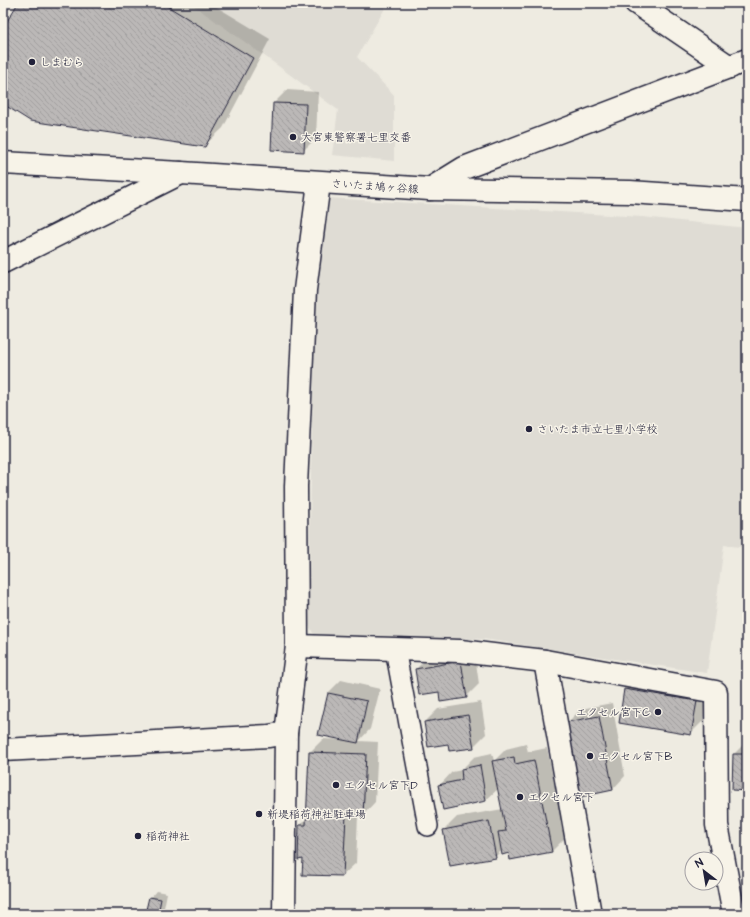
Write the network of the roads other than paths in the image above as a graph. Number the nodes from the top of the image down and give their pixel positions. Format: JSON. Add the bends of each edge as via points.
{"nodes":[{"id":1,"x":636,"y":3,"type":"edge"},
{"id":2,"x":738,"y":63,"type":"edge"},
{"id":3,"x":3,"y":163,"type":"edge"},
{"id":4,"x":181,"y":173,"type":"junction"},
{"id":5,"x":319,"y":182,"type":"junction"},
{"id":6,"x":430,"y":189,"type":"junction"},
{"id":7,"x":747,"y":200,"type":"edge"},
{"id":8,"x":3,"y":262,"type":"edge"},
{"id":9,"x":297,"y":646,"type":"junction"},
{"id":10,"x":395,"y":649,"type":"junction"},
{"id":11,"x":545,"y":661,"type":"junction"},
{"id":12,"x":286,"y":733,"type":"junction"},
{"id":13,"x":3,"y":750,"type":"edge"},
{"id":14,"x":428,"y":826,"type":"dead end"},
{"id":15,"x":284,"y":914,"type":"edge"},
{"id":16,"x":590,"y":914,"type":"edge"},
{"id":17,"x":734,"y":914,"type":"edge"}],
"edges":[{"from":1,"to":2,"type":"street"},
{"from":2,"to":6,"type":"street","via":[[464,168]]},
{"from":3,"to":4,"type":"street","name":"さいたま鳩ヶ谷線"},
{"from":4,"to":5,"type":"street","name":"さいたま鳩ヶ谷線"},
{"from":4,"to":8,"type":"street"},
{"from":5,"to":6,"type":"street","name":"さいたま鳩ヶ谷線"},
{"from":5,"to":9,"type":"street","via":[[305,290],[296,486]]},
{"from":6,"to":7,"type":"street","name":"さいたま鳩ヶ谷線","via":[[630,192]]},
{"from":9,"to":10,"type":"street"},
{"from":9,"to":12,"type":"street"},
{"from":10,"to":11,"type":"street","via":[[460,651]]},
{"from":10,"to":14,"type":"lane"},
{"from":11,"to":16,"type":"street"},
{"from":11,"to":17,"type":"street","via":[[716,692],[717,825]]},
{"from":12,"to":13,"type":"street"},
{"from":12,"to":15,"type":"street"}]}
